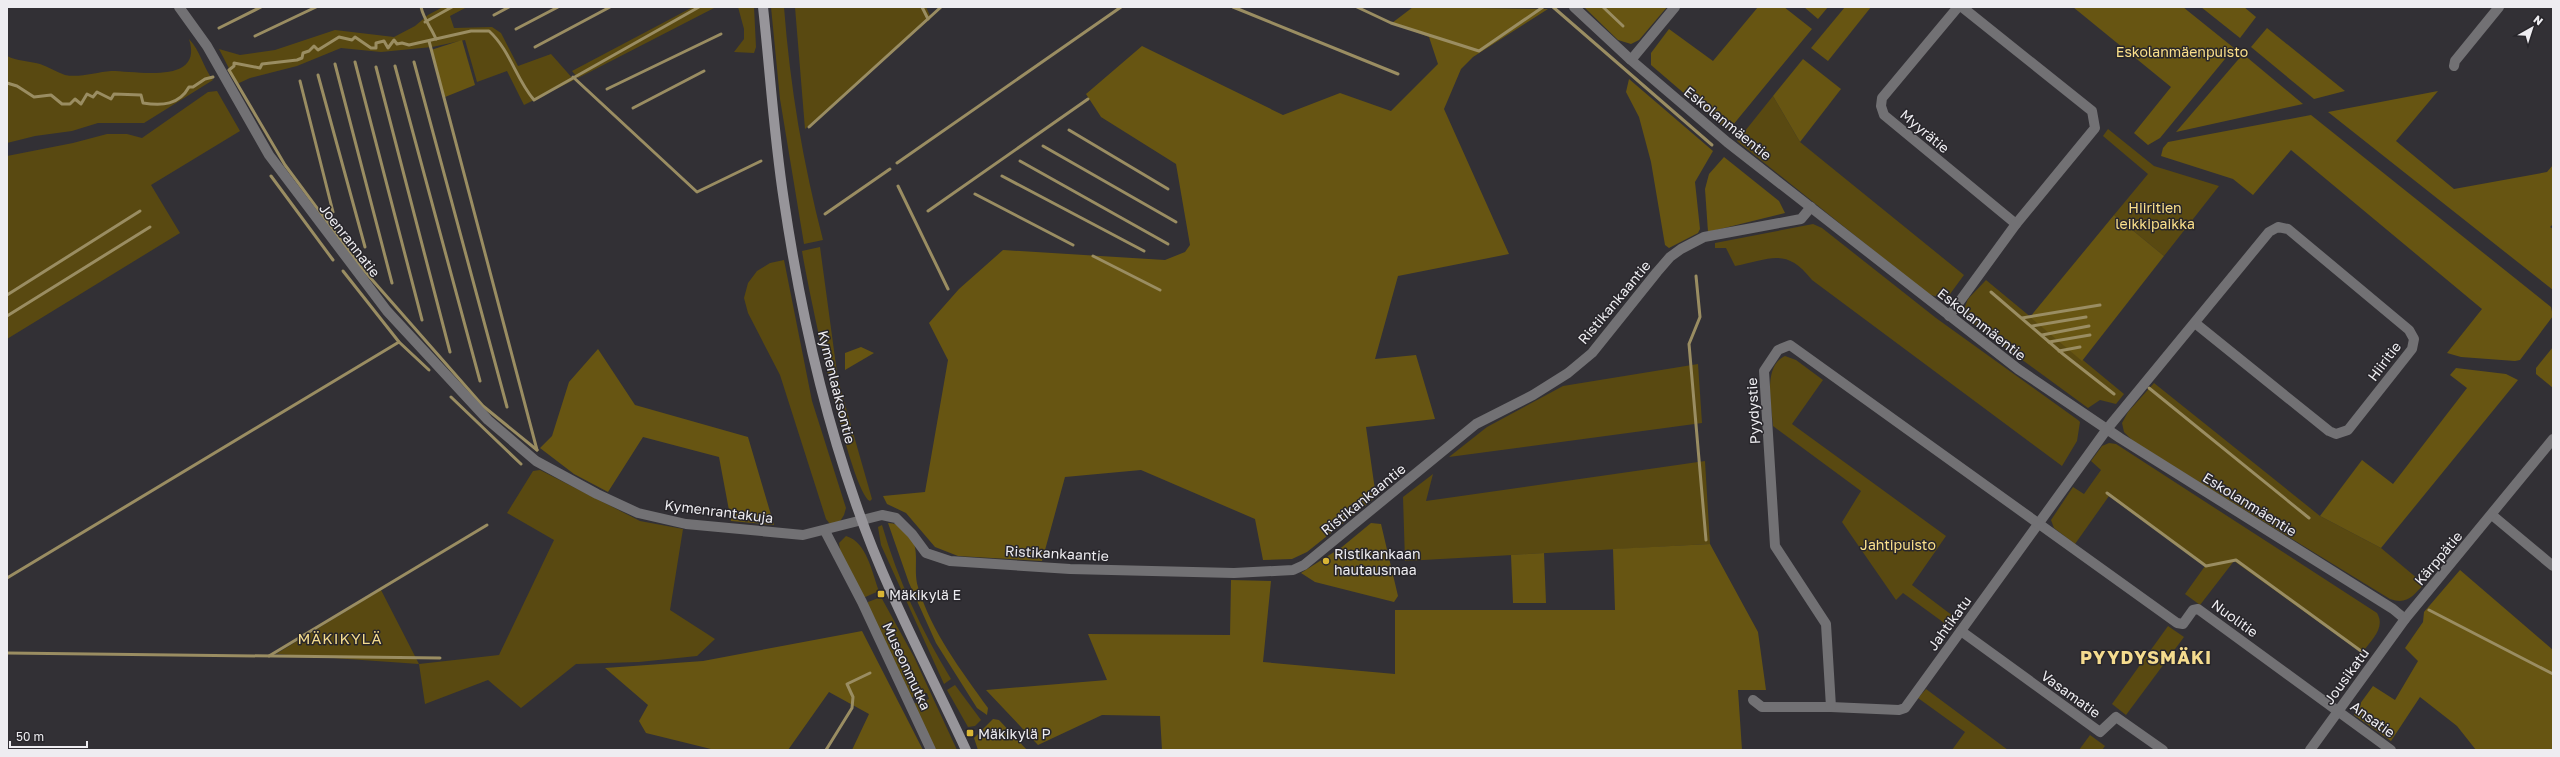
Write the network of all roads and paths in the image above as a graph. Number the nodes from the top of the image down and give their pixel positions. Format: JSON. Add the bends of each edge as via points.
{"nodes":[{"id":1,"x":179,"y":7,"type":"edge"},
{"id":2,"x":763,"y":7,"type":"edge"},
{"id":3,"x":1574,"y":7,"type":"edge"},
{"id":4,"x":1674,"y":7,"type":"edge"},
{"id":5,"x":1958,"y":7,"type":"edge"},
{"id":6,"x":1962,"y":7,"type":"edge"},
{"id":7,"x":2499,"y":7,"type":"edge"},
{"id":8,"x":1631,"y":60,"type":"junction"},
{"id":9,"x":2454,"y":66,"type":"dead end"},
{"id":10,"x":1811,"y":206,"type":"junction"},
{"id":11,"x":2016,"y":224,"type":"junction"},
{"id":12,"x":1950,"y":316,"type":"junction"},
{"id":13,"x":2195,"y":323,"type":"junction"},
{"id":14,"x":2107,"y":429,"type":"junction"},
{"id":15,"x":2553,"y":439,"type":"edge"},
{"id":16,"x":536,"y":461,"type":"joint"},
{"id":17,"x":2492,"y":516,"type":"junction"},
{"id":18,"x":862,"y":522,"type":"junction"},
{"id":19,"x":2038,"y":524,"type":"junction"},
{"id":20,"x":825,"y":531,"type":"junction"},
{"id":21,"x":2553,"y":566,"type":"edge"},
{"id":22,"x":2405,"y":619,"type":"junction"},
{"id":23,"x":1961,"y":631,"type":"junction"},
{"id":24,"x":1753,"y":700,"type":"dead end"},
{"id":25,"x":1832,"y":707,"type":"junction"},
{"id":26,"x":2338,"y":712,"type":"junction"},
{"id":27,"x":930,"y":750,"type":"edge"},
{"id":28,"x":966,"y":750,"type":"edge"},
{"id":29,"x":2162,"y":750,"type":"edge"},
{"id":30,"x":2310,"y":750,"type":"edge"},
{"id":31,"x":2391,"y":750,"type":"edge"}],
"edges":[{"from":1,"to":16,"type":"street","name":"Joenrannatie","via":[[207,46],[269,155],[378,299],[478,409]]},
{"from":2,"to":18,"type":"main road","name":"Kymenlaaksontie","via":[[784,200],[799,286],[836,440]]},
{"from":3,"to":8,"type":"street","name":"Eskolanmäentie"},
{"from":4,"to":8,"type":"street"},
{"from":5,"to":11,"type":"street","name":"Myyrätie","via":[[1882,98],[1881,106],[1884,115]]},
{"from":6,"to":11,"type":"street","via":[[2092,111],[2095,120],[2095,128]]},
{"from":7,"to":9,"type":"street","via":[[2455,61]]},
{"from":8,"to":10,"type":"street","name":"Eskolanmäentie","via":[[1727,142]]},
{"from":10,"to":12,"type":"street","name":"Eskolanmäentie"},
{"from":10,"to":18,"type":"street","name":"Ristikankaantie","via":[[1801,219],[1704,237],[1681,249],[1657,272],[1602,342],[1568,372],[1476,424],[1304,565],[1293,570],[1234,573],[1070,569],[950,561],[926,553],[896,518],[882,516]]},
{"from":11,"to":12,"type":"street"},
{"from":12,"to":14,"type":"street","name":"Eskolanmäentie","via":[[2018,369]]},
{"from":13,"to":13,"type":"street","name":"Hiiritie","via":[[2269,232],[2278,227],[2288,229],[2409,330],[2414,339],[2412,349],[2348,430],[2336,434],[2329,432]]},
{"from":13,"to":14,"type":"street","name":"Hiiritie"},
{"from":14,"to":19,"type":"street","name":"Jahtikatu"},
{"from":14,"to":22,"type":"street","name":"Eskolanmäentie"},
{"from":15,"to":17,"type":"street","name":"Kärppätie"},
{"from":16,"to":20,"type":"street","name":"Kymenrantakuja","via":[[638,513],[686,524],[766,532],[803,535]]},
{"from":17,"to":21,"type":"street"},
{"from":17,"to":22,"type":"street","name":"Kärppätie"},
{"from":18,"to":20,"type":"street","name":"Kymenrantakuja"},
{"from":18,"to":28,"type":"main road","name":"Kymenlaaksontie","via":[[894,597]]},
{"from":19,"to":23,"type":"street","name":"Jahtikatu"},
{"from":19,"to":25,"type":"street","name":"Pyydystie","via":[[1790,345],[1778,350],[1764,371],[1776,546],[1826,624]]},
{"from":19,"to":26,"type":"street","name":"Nuolitie","via":[[2176,623],[2182,624],[2193,610],[2198,609]]},
{"from":20,"to":27,"type":"street","name":"Museonmutka","via":[[862,602]]},
{"from":22,"to":26,"type":"street","name":"Jousikatu"},
{"from":23,"to":25,"type":"street","name":"Jahtikatu","via":[[1905,708],[1899,710]]},
{"from":23,"to":29,"type":"street","name":"Vasamatie","via":[[2100,732],[2116,717]]},
{"from":24,"to":25,"type":"street","name":"Jahtikatu","via":[[1762,707]]},
{"from":26,"to":30,"type":"street","name":"Jousikatu"},
{"from":26,"to":31,"type":"street","name":"Ansatie"}]}
